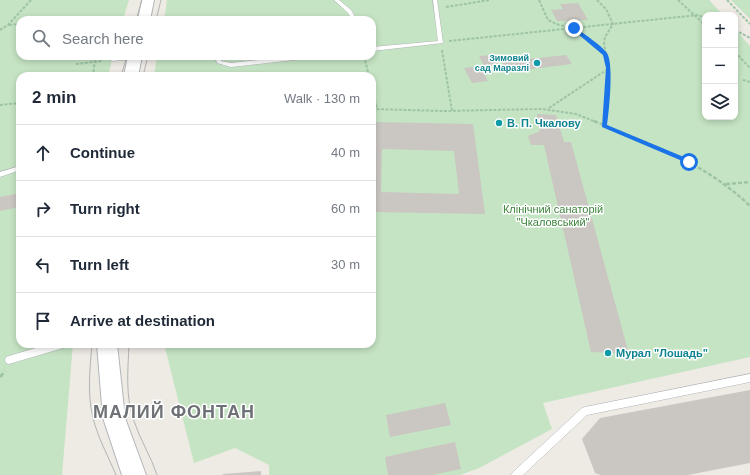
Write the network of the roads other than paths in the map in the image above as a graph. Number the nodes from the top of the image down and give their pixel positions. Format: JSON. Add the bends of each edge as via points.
{"nodes":[{"id":1,"x":148,"y":0,"type":"edge"},
{"id":2,"x":336,"y":0,"type":"edge"},
{"id":3,"x":435,"y":0,"type":"edge"},
{"id":4,"x":145,"y":16,"type":"edge"},
{"id":5,"x":352,"y":16,"type":"edge"},
{"id":6,"x":376,"y":49,"type":"edge"},
{"id":7,"x":134,"y":60,"type":"edge"},
{"id":8,"x":219,"y":60,"type":"edge"},
{"id":9,"x":275,"y":60,"type":"edge"},
{"id":10,"x":132,"y":72,"type":"edge"},
{"id":11,"x":16,"y":169,"type":"edge"},
{"id":12,"x":0,"y":175,"type":"edge"},
{"id":13,"x":50,"y":348,"type":"edge"},
{"id":14,"x":107,"y":348,"type":"edge"},
{"id":15,"x":9,"y":360,"type":"dead end"},
{"id":16,"x":750,"y":378,"type":"edge"},
{"id":17,"x":134,"y":475,"type":"edge"},
{"id":18,"x":516,"y":475,"type":"edge"}],
"edges":[{"from":1,"to":4,"type":"street"},
{"from":2,"to":5,"type":"lane"},
{"from":3,"to":6,"type":"lane","via":[[441,42]]},
{"from":7,"to":10,"type":"street"},
{"from":8,"to":9,"type":"lane","via":[[231,65]]},
{"from":11,"to":12,"type":"lane"},
{"from":13,"to":15,"type":"lane"},
{"from":14,"to":17,"type":"street","via":[[114,418]]},
{"from":16,"to":18,"type":"lane","via":[[585,411]]}]}
